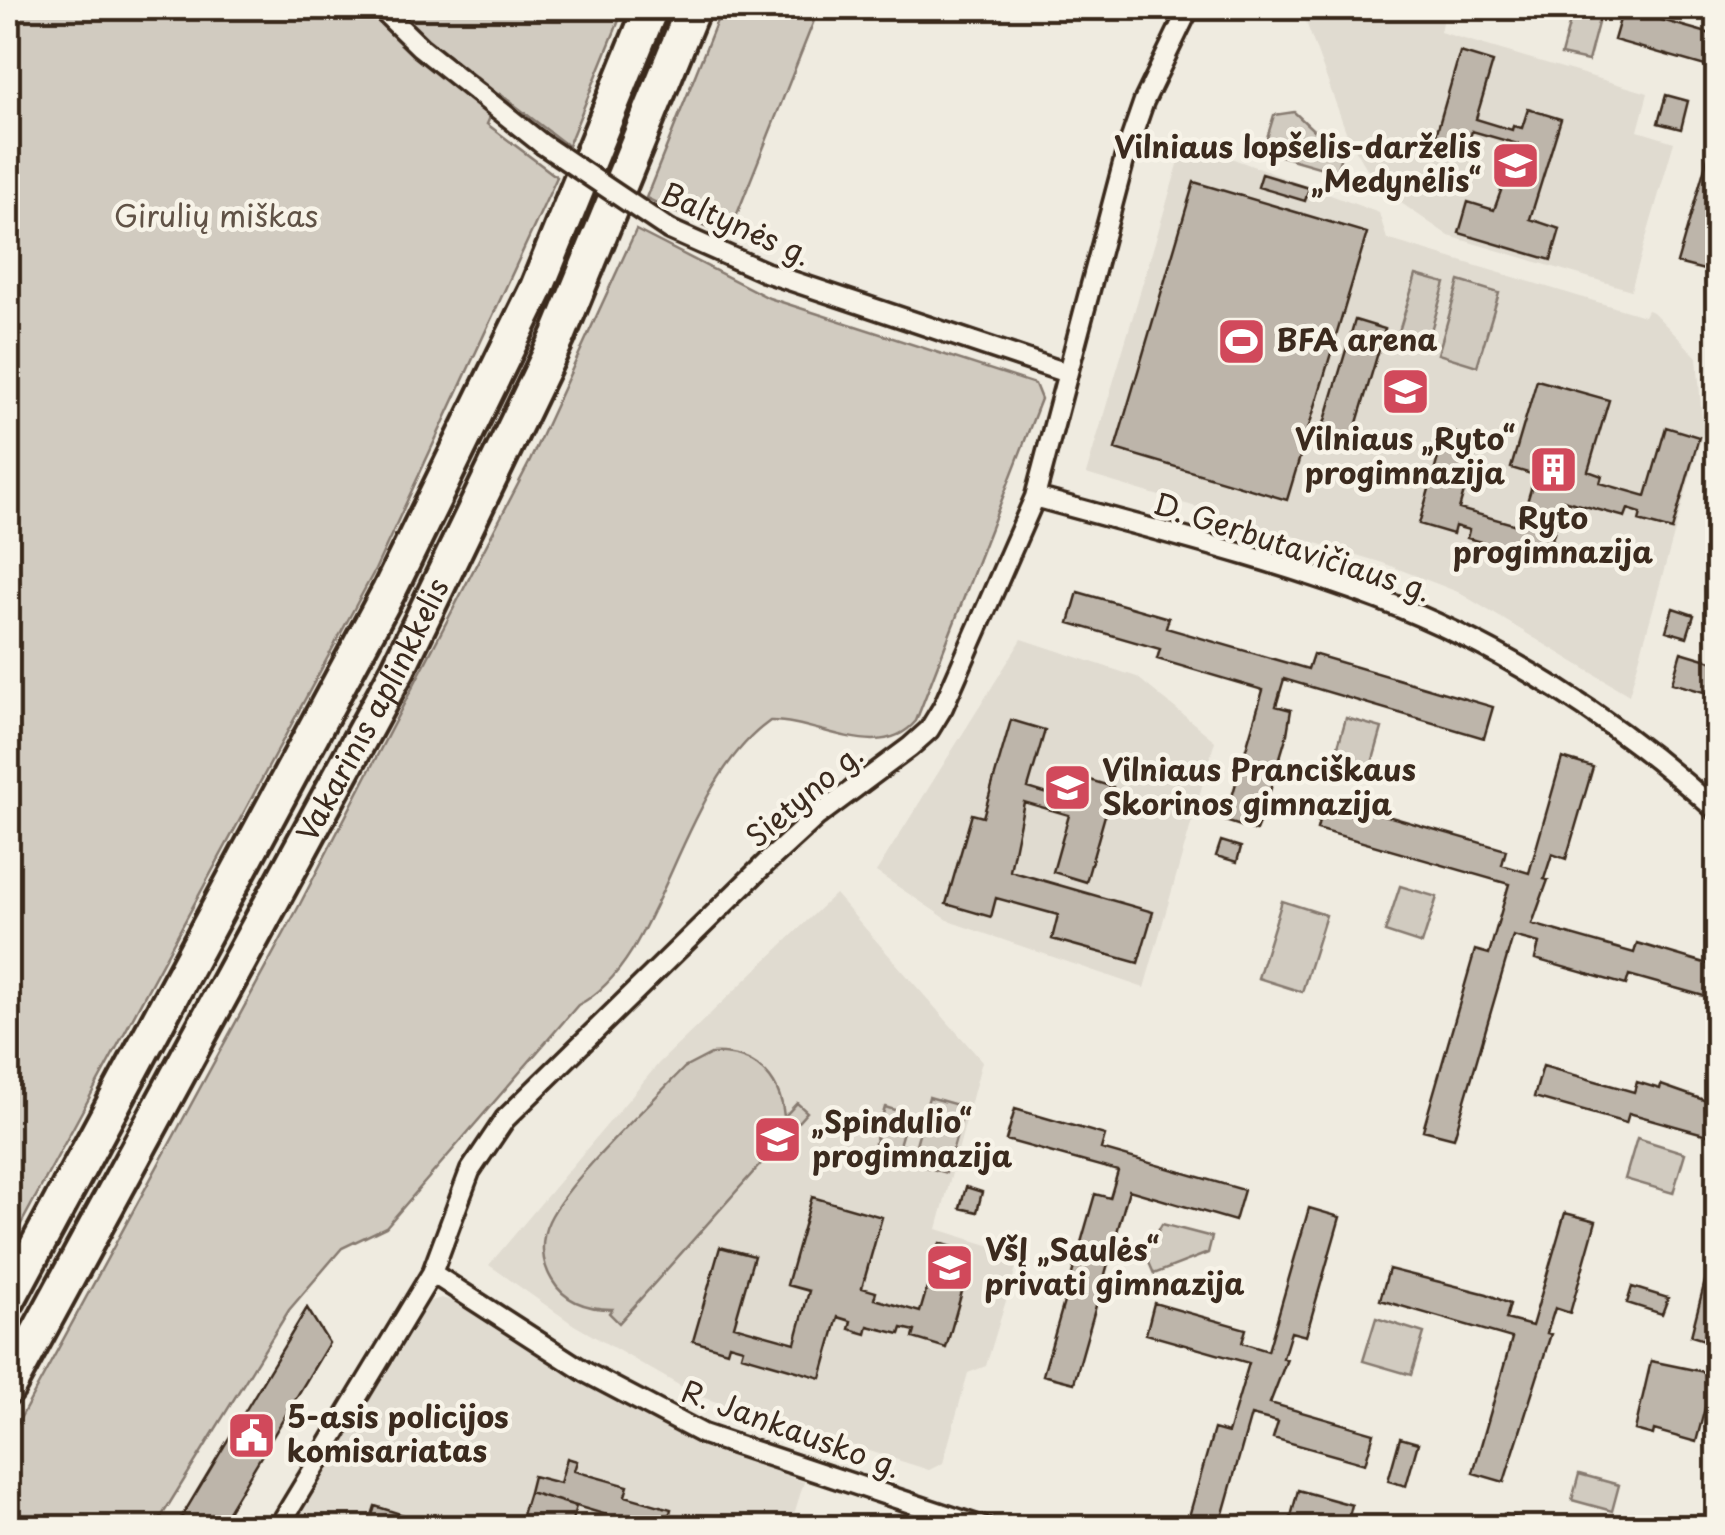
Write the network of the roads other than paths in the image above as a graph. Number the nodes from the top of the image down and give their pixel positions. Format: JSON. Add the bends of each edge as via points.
{"nodes":[{"id":1,"x":380,"y":8,"type":"edge"},
{"id":2,"x":651,"y":8,"type":"edge"},
{"id":3,"x":693,"y":8,"type":"edge"},
{"id":4,"x":1189,"y":8,"type":"edge"},
{"id":5,"x":1067,"y":373,"type":"junction"},
{"id":6,"x":1035,"y":498,"type":"junction"},
{"id":7,"x":1718,"y":812,"type":"edge"},
{"id":8,"x":432,"y":1273,"type":"junction"},
{"id":9,"x":8,"y":1300,"type":"edge"},
{"id":10,"x":8,"y":1388,"type":"edge"},
{"id":11,"x":278,"y":1528,"type":"edge"},
{"id":12,"x":986,"y":1528,"type":"edge"}],
"edges":[{"from":1,"to":5,"type":"street","name":"Baltynės g.","bridge":true,"via":[[542,144],[670,230],[778,276]]},
{"from":2,"to":9,"type":"highway","name":"Vakarinis aplinkkelis","via":[[543,273],[390,591]]},
{"from":3,"to":10,"type":"highway","name":"Vakarinis aplinkkelis","via":[[558,338],[398,669]]},
{"from":4,"to":5,"type":"street","name":"Sietyno g.","via":[[1138,117]]},
{"from":5,"to":6,"type":"street","name":"Sietyno g."},
{"from":6,"to":7,"type":"street","name":"D. Gerbutavičiaus g.","via":[[1288,569],[1430,621],[1562,692]]},
{"from":6,"to":8,"type":"street","name":"Sietyno g.","via":[[983,624],[929,730],[779,850],[505,1119],[470,1171]]},
{"from":8,"to":11,"type":"street","name":"Sietyno g."},
{"from":8,"to":12,"type":"street","name":"R. Jankausko g.","via":[[587,1373],[703,1434]]}]}
